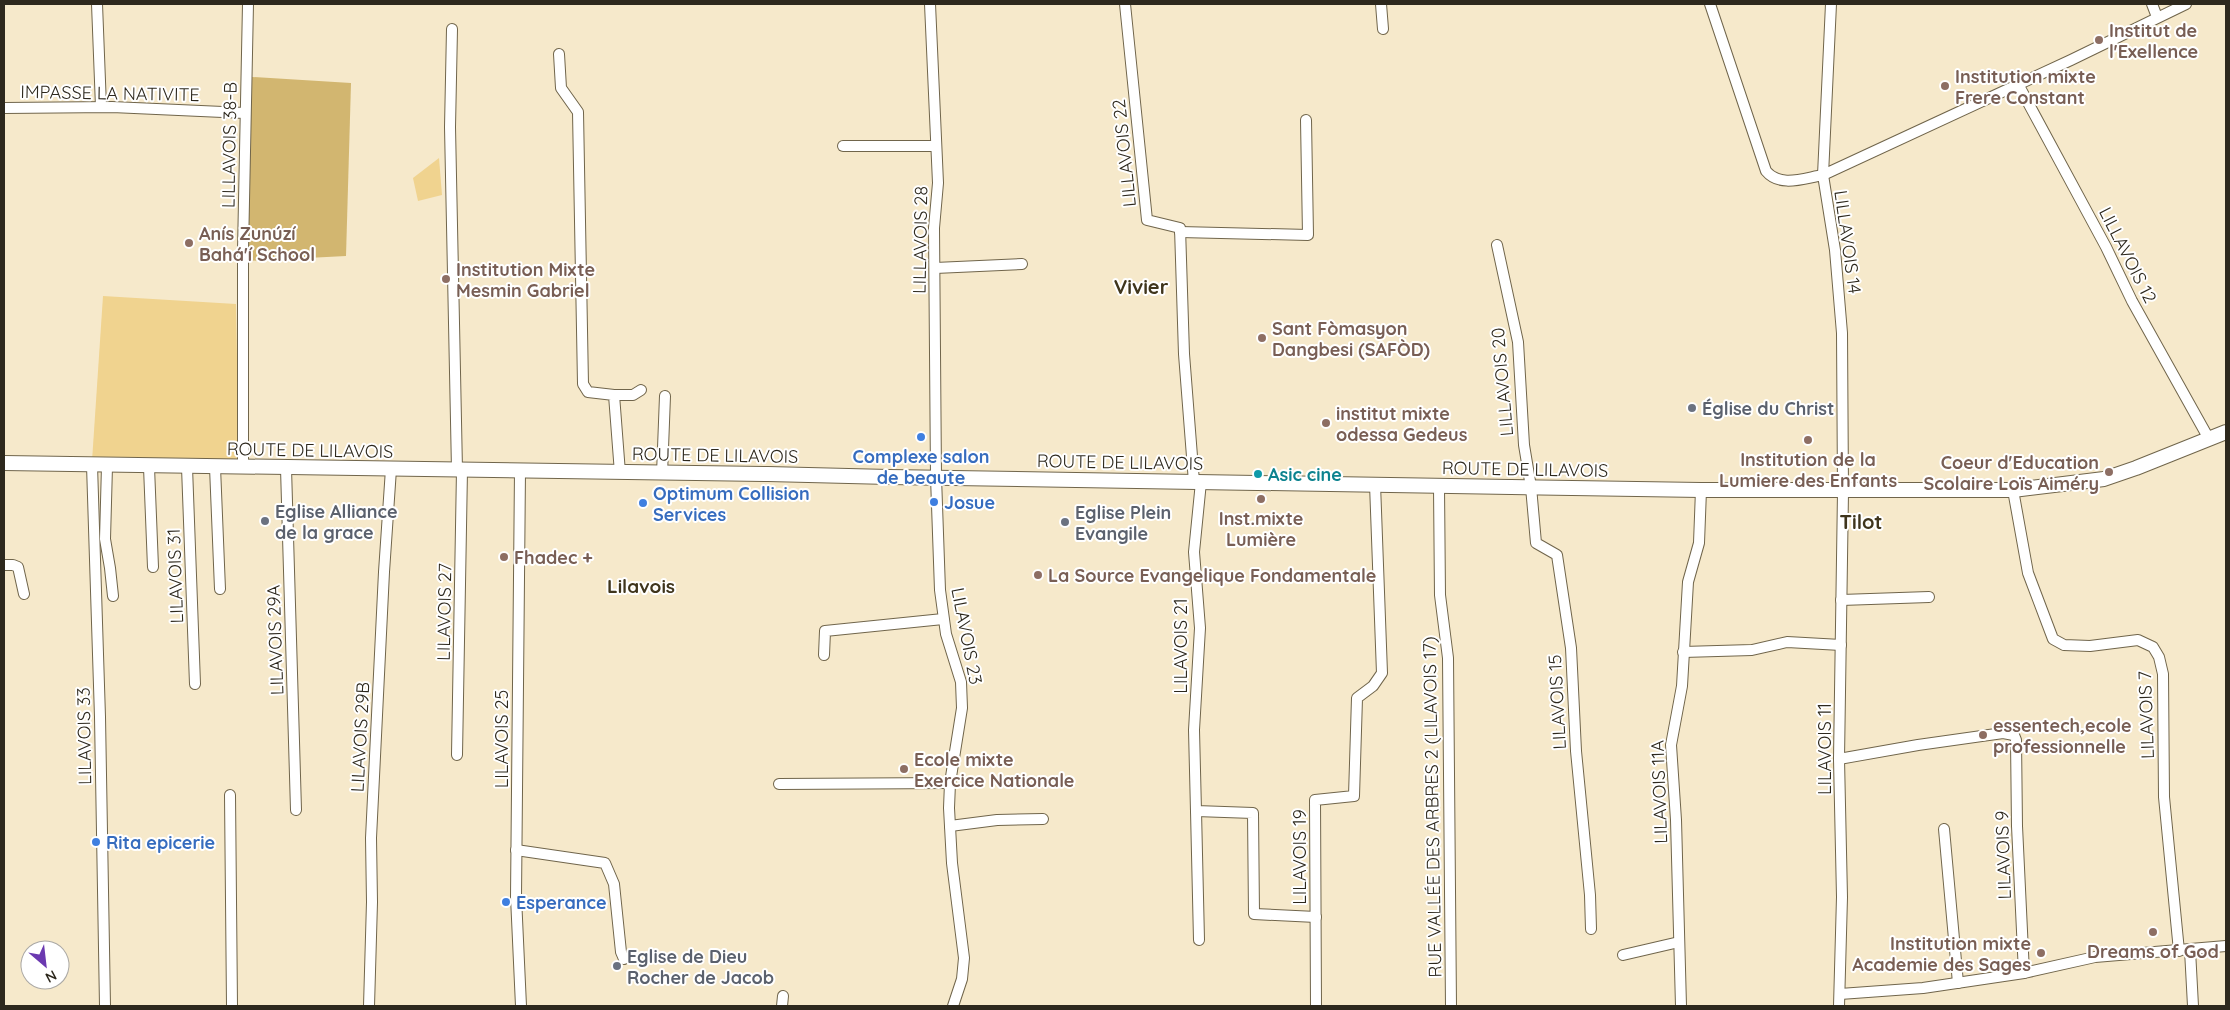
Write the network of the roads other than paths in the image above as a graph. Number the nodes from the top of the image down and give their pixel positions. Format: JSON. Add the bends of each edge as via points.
{"nodes":[{"id":1,"x":97,"y":4,"type":"edge"},
{"id":2,"x":248,"y":4,"type":"edge"},
{"id":3,"x":930,"y":4,"type":"edge"},
{"id":4,"x":1125,"y":4,"type":"edge"},
{"id":5,"x":1381,"y":4,"type":"edge"},
{"id":6,"x":1710,"y":4,"type":"edge"},
{"id":7,"x":1831,"y":4,"type":"edge"},
{"id":8,"x":2152,"y":4,"type":"edge"},
{"id":9,"x":2186,"y":4,"type":"edge"},
{"id":10,"x":2157,"y":17,"type":"junction"},
{"id":11,"x":452,"y":29,"type":"dead end"},
{"id":12,"x":1383,"y":29,"type":"dead end"},
{"id":13,"x":559,"y":54,"type":"dead end"},
{"id":14,"x":2018,"y":84,"type":"junction"},
{"id":15,"x":101,"y":107,"type":"junction"},
{"id":16,"x":4,"y":108,"type":"edge"},
{"id":17,"x":245,"y":113,"type":"junction"},
{"id":18,"x":1306,"y":120,"type":"dead end"},
{"id":19,"x":843,"y":146,"type":"dead end"},
{"id":20,"x":936,"y":146,"type":"junction"},
{"id":21,"x":1823,"y":175,"type":"junction"},
{"id":22,"x":1180,"y":232,"type":"junction"},
{"id":23,"x":1496,"y":245,"type":"dead end"},
{"id":24,"x":1022,"y":264,"type":"dead end"},
{"id":25,"x":935,"y":268,"type":"junction"},
{"id":26,"x":641,"y":390,"type":"dead end"},
{"id":27,"x":614,"y":395,"type":"junction"},
{"id":28,"x":666,"y":396,"type":"dead end"},
{"id":29,"x":2226,"y":432,"type":"edge"},
{"id":30,"x":2210,"y":439,"type":"junction"},
{"id":31,"x":4,"y":464,"type":"edge"},
{"id":32,"x":92,"y":465,"type":"junction"},
{"id":33,"x":107,"y":466,"type":"junction"},
{"id":34,"x":149,"y":466,"type":"junction"},
{"id":35,"x":187,"y":467,"type":"junction"},
{"id":36,"x":215,"y":467,"type":"junction"},
{"id":37,"x":243,"y":467,"type":"junction"},
{"id":38,"x":286,"y":468,"type":"junction"},
{"id":39,"x":391,"y":469,"type":"junction"},
{"id":40,"x":460,"y":470,"type":"junction"},
{"id":41,"x":520,"y":471,"type":"junction"},
{"id":42,"x":620,"y":473,"type":"junction"},
{"id":43,"x":662,"y":474,"type":"junction"},
{"id":44,"x":936,"y":478,"type":"junction"},
{"id":45,"x":1197,"y":482,"type":"junction"},
{"id":46,"x":1375,"y":484,"type":"junction"},
{"id":47,"x":1439,"y":487,"type":"junction"},
{"id":48,"x":1531,"y":487,"type":"junction"},
{"id":49,"x":1701,"y":490,"type":"junction"},
{"id":50,"x":2013,"y":490,"type":"junction"},
{"id":51,"x":1843,"y":492,"type":"junction"},
{"id":52,"x":4,"y":566,"type":"edge"},
{"id":53,"x":153,"y":567,"type":"dead end"},
{"id":54,"x":220,"y":589,"type":"dead end"},
{"id":55,"x":24,"y":594,"type":"dead end"},
{"id":56,"x":113,"y":596,"type":"dead end"},
{"id":57,"x":1929,"y":597,"type":"dead end"},
{"id":58,"x":1841,"y":600,"type":"junction"},
{"id":59,"x":943,"y":619,"type":"junction"},
{"id":60,"x":1841,"y":645,"type":"junction"},
{"id":61,"x":1683,"y":652,"type":"junction"},
{"id":62,"x":824,"y":655,"type":"dead end"},
{"id":63,"x":195,"y":684,"type":"dead end"},
{"id":64,"x":457,"y":755,"type":"dead end"},
{"id":65,"x":1839,"y":758,"type":"junction"},
{"id":66,"x":780,"y":784,"type":"dead end"},
{"id":67,"x":950,"y":784,"type":"junction"},
{"id":68,"x":230,"y":795,"type":"dead end"},
{"id":69,"x":296,"y":810,"type":"dead end"},
{"id":70,"x":1196,"y":811,"type":"junction"},
{"id":71,"x":1042,"y":818,"type":"dead end"},
{"id":72,"x":950,"y":826,"type":"junction"},
{"id":73,"x":1944,"y":829,"type":"dead end"},
{"id":74,"x":516,"y":850,"type":"junction"},
{"id":75,"x":1316,"y":917,"type":"junction"},
{"id":76,"x":1591,"y":929,"type":"dead end"},
{"id":77,"x":1199,"y":940,"type":"dead end"},
{"id":78,"x":1679,"y":942,"type":"junction"},
{"id":79,"x":2226,"y":946,"type":"edge"},
{"id":80,"x":2184,"y":951,"type":"junction"},
{"id":81,"x":1623,"y":955,"type":"dead end"},
{"id":82,"x":624,"y":959,"type":"dead end"},
{"id":83,"x":2024,"y":974,"type":"junction"},
{"id":84,"x":1958,"y":983,"type":"junction"},
{"id":85,"x":1840,"y":994,"type":"junction"},
{"id":86,"x":105,"y":1006,"type":"edge"},
{"id":87,"x":232,"y":1006,"type":"edge"},
{"id":88,"x":369,"y":1006,"type":"edge"},
{"id":89,"x":521,"y":1006,"type":"edge"},
{"id":90,"x":953,"y":1006,"type":"edge"},
{"id":91,"x":1316,"y":1006,"type":"edge"},
{"id":92,"x":1452,"y":1006,"type":"edge"},
{"id":93,"x":1681,"y":1006,"type":"edge"},
{"id":94,"x":1839,"y":1006,"type":"edge"},
{"id":95,"x":2193,"y":1006,"type":"edge"}],
"edges":[{"from":1,"to":15,"type":"street"},
{"from":2,"to":17,"type":"street","name":"LILLAVOIS 38-B"},
{"from":3,"to":20,"type":"street","name":"LILLAVOIS 28"},
{"from":4,"to":22,"type":"street","name":"LILLAVOIS 22","via":[[1147,220],[1180,228]]},
{"from":5,"to":12,"type":"street"},
{"from":6,"to":21,"type":"street","name":"LILLAVOIS 14","via":[[1766,172],[1782,182]]},
{"from":7,"to":21,"type":"street"},
{"from":8,"to":10,"type":"street"},
{"from":9,"to":10,"type":"street"},
{"from":10,"to":14,"type":"street"},
{"from":11,"to":40,"type":"street","name":"LILAVOIS 27","via":[[450,127]]},
{"from":13,"to":27,"type":"street","via":[[561,88],[578,112],[583,384],[588,392]]},
{"from":14,"to":21,"type":"street"},
{"from":14,"to":30,"type":"street","name":"LILLAVOIS 12","via":[[2132,301]]},
{"from":15,"to":16,"type":"street","name":"IMPASSE LA NATIVITE"},
{"from":15,"to":17,"type":"street","name":"IMPASSE LA NATIVITE"},
{"from":17,"to":37,"type":"street","name":"LILLAVOIS 38-B"},
{"from":18,"to":22,"type":"street","via":[[1308,235]]},
{"from":19,"to":20,"type":"street"},
{"from":20,"to":25,"type":"street","name":"LILLAVOIS 28"},
{"from":21,"to":51,"type":"street","name":"LILLAVOIS 14","via":[[1840,300]]},
{"from":22,"to":45,"type":"street","via":[[1184,354]]},
{"from":23,"to":48,"type":"street","name":"LILLAVOIS 20","via":[[1518,342],[1524,445]]},
{"from":24,"to":25,"type":"street"},
{"from":25,"to":44,"type":"street","name":"LILLAVOIS 28"},
{"from":26,"to":27,"type":"street","via":[[633,395]]},
{"from":27,"to":42,"type":"street"},
{"from":28,"to":43,"type":"street"},
{"from":29,"to":30,"type":"main road","name":"ROUTE DE LILAVOIS"},
{"from":30,"to":50,"type":"main road","name":"ROUTE DE LILAVOIS","via":[[2104,479]]},
{"from":31,"to":32,"type":"main road","name":"ROUTE DE LILAVOIS"},
{"from":32,"to":33,"type":"main road","name":"ROUTE DE LILAVOIS"},
{"from":32,"to":86,"type":"street","name":"LILAVOIS 33"},
{"from":33,"to":34,"type":"main road","name":"ROUTE DE LILAVOIS"},
{"from":33,"to":56,"type":"street","via":[[105,539]]},
{"from":34,"to":35,"type":"main road","name":"ROUTE DE LILAVOIS"},
{"from":34,"to":53,"type":"street"},
{"from":35,"to":36,"type":"main road","name":"ROUTE DE LILAVOIS"},
{"from":35,"to":63,"type":"street","name":"LILAVOIS 31"},
{"from":36,"to":37,"type":"main road","name":"ROUTE DE LILAVOIS"},
{"from":36,"to":54,"type":"street"},
{"from":37,"to":38,"type":"main road","name":"ROUTE DE LILAVOIS"},
{"from":38,"to":39,"type":"main road","name":"ROUTE DE LILAVOIS"},
{"from":38,"to":69,"type":"street","name":"LILAVOIS 29A"},
{"from":39,"to":40,"type":"main road","name":"ROUTE DE LILAVOIS"},
{"from":39,"to":88,"type":"street","name":"LILAVOIS 29B","via":[[372,828]]},
{"from":40,"to":41,"type":"main road","name":"ROUTE DE LILAVOIS"},
{"from":40,"to":64,"type":"street","name":"LILAVOIS 27"},
{"from":41,"to":42,"type":"main road","name":"ROUTE DE LILAVOIS"},
{"from":41,"to":74,"type":"street","name":"LILAVOIS 25"},
{"from":42,"to":43,"type":"main road","name":"ROUTE DE LILAVOIS"},
{"from":43,"to":44,"type":"main road","name":"ROUTE DE LILAVOIS"},
{"from":44,"to":45,"type":"main road","name":"ROUTE DE LILAVOIS"},
{"from":44,"to":59,"type":"street","name":"LILAVOIS 23"},
{"from":45,"to":46,"type":"main road","name":"ROUTE DE LILAVOIS"},
{"from":45,"to":70,"type":"street","name":"LILAVOIS 21","via":[[1194,552],[1200,628],[1194,730]]},
{"from":46,"to":47,"type":"main road","name":"ROUTE DE LILAVOIS"},
{"from":46,"to":75,"type":"street","name":"LILAVOIS 19","via":[[1382,672],[1357,698],[1354,796],[1315,800]]},
{"from":47,"to":48,"type":"main road","name":"ROUTE DE LILAVOIS"},
{"from":47,"to":92,"type":"street","name":"RUE VALLÉE DES ARBRES 2 (LILAVOIS 17)","via":[[1440,595],[1448,658]]},
{"from":48,"to":49,"type":"main road","name":"ROUTE DE LILAVOIS"},
{"from":48,"to":76,"type":"street","name":"LILAVOIS 15","via":[[1536,543],[1557,555],[1569,630]]},
{"from":49,"to":51,"type":"main road","name":"ROUTE DE LILAVOIS"},
{"from":49,"to":61,"type":"street","name":"LILAVOIS 11A","via":[[1699,543],[1688,582]]},
{"from":50,"to":51,"type":"main road","name":"ROUTE DE LILAVOIS"},
{"from":50,"to":80,"type":"street","name":"LILAVOIS 7","via":[[2028,573],[2053,639],[2064,646],[2138,640],[2152,647],[2159,657],[2163,674],[2164,797]]},
{"from":51,"to":58,"type":"street","name":"LILAVOIS 11"},
{"from":52,"to":55,"type":"street","via":[[13,564],[18,568]]},
{"from":57,"to":58,"type":"street"},
{"from":58,"to":60,"type":"street","name":"LILAVOIS 11"},
{"from":59,"to":62,"type":"street","via":[[825,631]]},
{"from":59,"to":67,"type":"street","name":"LILAVOIS 23","via":[[961,682],[962,708]]},
{"from":60,"to":61,"type":"street","via":[[1787,642],[1752,650]]},
{"from":60,"to":65,"type":"street","name":"LILAVOIS 11"},
{"from":61,"to":78,"type":"street","name":"LILAVOIS 11A","via":[[1682,686],[1671,745]]},
{"from":65,"to":83,"type":"street","name":"LILAVOIS 9","via":[[1918,744],[2003,733],[2014,735]]},
{"from":65,"to":85,"type":"street","name":"LILAVOIS 11"},
{"from":66,"to":67,"type":"street"},
{"from":67,"to":72,"type":"street","name":"LILAVOIS 23"},
{"from":68,"to":87,"type":"street"},
{"from":70,"to":75,"type":"street","via":[[1253,813],[1254,914]]},
{"from":70,"to":77,"type":"street","name":"LILAVOIS 21"},
{"from":71,"to":72,"type":"street"},
{"from":72,"to":90,"type":"street","name":"LILAVOIS 23","via":[[964,958],[962,979]]},
{"from":73,"to":84,"type":"street"},
{"from":74,"to":82,"type":"street","via":[[605,863],[614,884]]},
{"from":74,"to":89,"type":"street","name":"LILAVOIS 25"},
{"from":75,"to":91,"type":"street","name":"LILAVOIS 19"},
{"from":78,"to":81,"type":"street"},
{"from":78,"to":93,"type":"street","name":"LILAVOIS 11A"},
{"from":79,"to":80,"type":"street"},
{"from":80,"to":83,"type":"street","via":[[2095,957]]},
{"from":80,"to":95,"type":"street","name":"LILAVOIS 7"},
{"from":83,"to":84,"type":"street"},
{"from":84,"to":85,"type":"street"},
{"from":85,"to":94,"type":"street","name":"LILAVOIS 11"}]}
